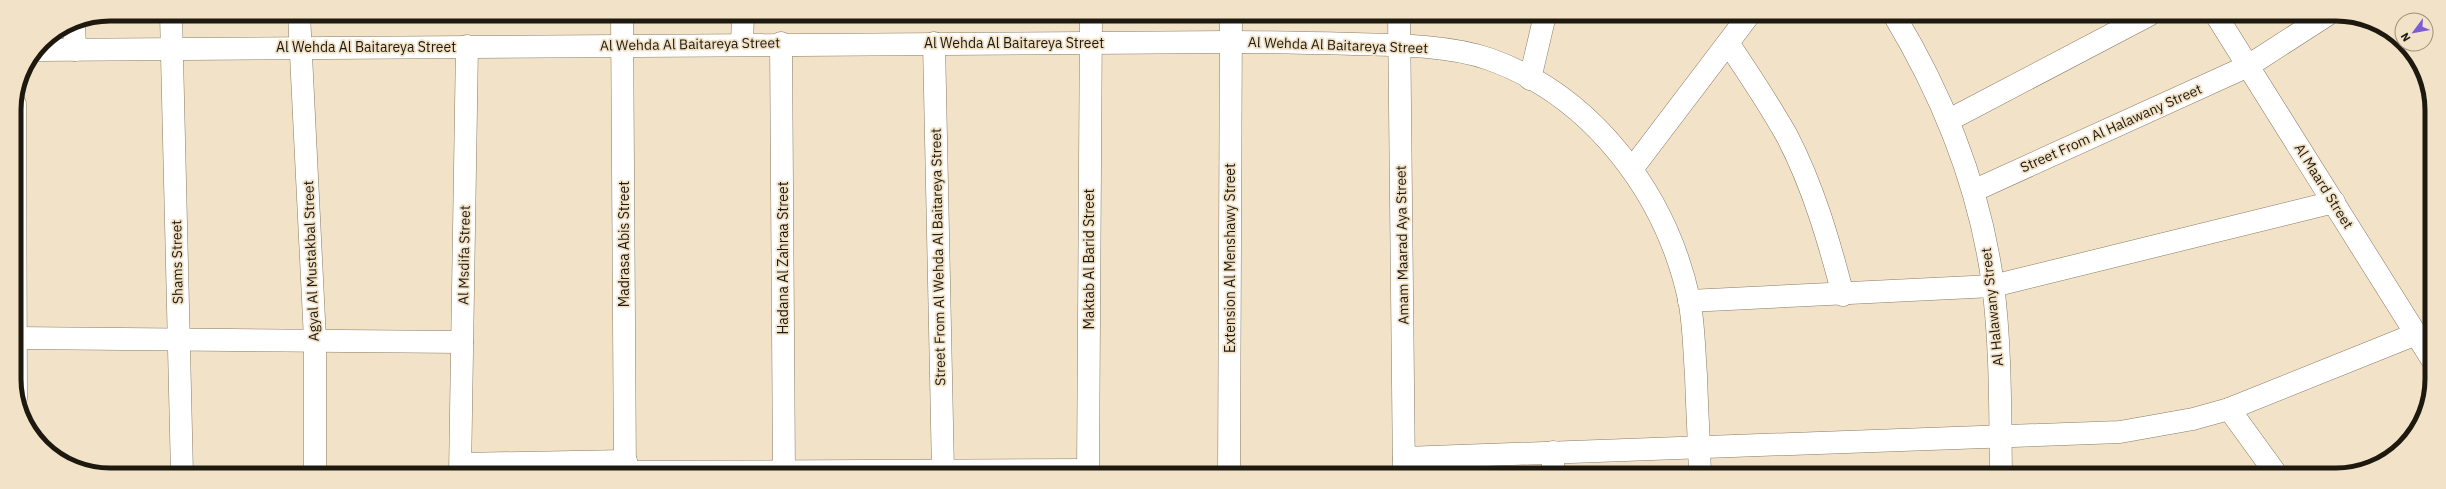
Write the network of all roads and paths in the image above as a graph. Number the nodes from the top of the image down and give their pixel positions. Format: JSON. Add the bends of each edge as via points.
{"nodes":[{"id":1,"x":171,"y":21,"type":"edge"},
{"id":2,"x":300,"y":21,"type":"edge"},
{"id":3,"x":622,"y":21,"type":"edge"},
{"id":4,"x":743,"y":21,"type":"edge"},
{"id":5,"x":1091,"y":21,"type":"edge"},
{"id":6,"x":1231,"y":21,"type":"edge"},
{"id":7,"x":1399,"y":21,"type":"edge"},
{"id":8,"x":1544,"y":21,"type":"edge"},
{"id":9,"x":1744,"y":21,"type":"edge"},
{"id":10,"x":1897,"y":21,"type":"edge"},
{"id":11,"x":2138,"y":21,"type":"edge"},
{"id":12,"x":2220,"y":21,"type":"edge"},
{"id":13,"x":2318,"y":21,"type":"edge"},
{"id":14,"x":75,"y":29,"type":"edge"},
{"id":15,"x":1230,"y":42,"type":"junction"},
{"id":16,"x":934,"y":43,"type":"junction"},
{"id":17,"x":1091,"y":43,"type":"junction"},
{"id":18,"x":1728,"y":43,"type":"junction"},
{"id":19,"x":742,"y":44,"type":"junction"},
{"id":20,"x":781,"y":44,"type":"junction"},
{"id":21,"x":622,"y":45,"type":"junction"},
{"id":22,"x":1400,"y":45,"type":"junction"},
{"id":23,"x":467,"y":46,"type":"junction"},
{"id":24,"x":302,"y":48,"type":"junction"},
{"id":25,"x":172,"y":49,"type":"junction"},
{"id":26,"x":44,"y":50,"type":"edge"},
{"id":27,"x":76,"y":50,"type":"junction"},
{"id":28,"x":2248,"y":66,"type":"junction"},
{"id":29,"x":1530,"y":78,"type":"junction"},
{"id":30,"x":1949,"y":120,"type":"junction"},
{"id":31,"x":1632,"y":169,"type":"junction"},
{"id":32,"x":1973,"y":191,"type":"junction"},
{"id":33,"x":2334,"y":202,"type":"junction"},
{"id":34,"x":1993,"y":286,"type":"junction"},
{"id":35,"x":1843,"y":295,"type":"junction"},
{"id":36,"x":1689,"y":301,"type":"junction"},
{"id":37,"x":2416,"y":334,"type":"junction"},
{"id":38,"x":21,"y":338,"type":"edge"},
{"id":39,"x":179,"y":339,"type":"junction"},
{"id":40,"x":315,"y":340,"type":"junction"},
{"id":41,"x":462,"y":342,"type":"junction"},
{"id":42,"x":2425,"y":348,"type":"edge"},
{"id":43,"x":2228,"y":409,"type":"junction"},
{"id":44,"x":2000,"y":437,"type":"junction"},
{"id":45,"x":1699,"y":448,"type":"junction"},
{"id":46,"x":1553,"y":452,"type":"junction"},
{"id":47,"x":1404,"y":466,"type":"edge"},
{"id":48,"x":182,"y":468,"type":"edge"},
{"id":49,"x":315,"y":468,"type":"edge"},
{"id":50,"x":461,"y":468,"type":"edge"},
{"id":51,"x":625,"y":468,"type":"edge"},
{"id":52,"x":784,"y":468,"type":"edge"},
{"id":53,"x":943,"y":468,"type":"edge"},
{"id":54,"x":1088,"y":468,"type":"edge"},
{"id":55,"x":1229,"y":468,"type":"edge"},
{"id":56,"x":1553,"y":468,"type":"edge"},
{"id":57,"x":1700,"y":468,"type":"edge"},
{"id":58,"x":2001,"y":468,"type":"edge"},
{"id":59,"x":2272,"y":468,"type":"edge"}],
"edges":[{"from":1,"to":25,"type":"street","name":"Shams Street"},
{"from":2,"to":24,"type":"street","name":"Agyal Al Mustakbal Street"},
{"from":3,"to":21,"type":"street","name":"Madrasa Abis Street"},
{"from":4,"to":19,"type":"street"},
{"from":5,"to":17,"type":"street","name":"Maktab Al Barid Street"},
{"from":6,"to":15,"type":"street","name":"Extension Al Menshawy Street"},
{"from":7,"to":22,"type":"street","name":"Amam Maarad Aya Street"},
{"from":8,"to":29,"type":"street"},
{"from":9,"to":18,"type":"street"},
{"from":10,"to":30,"type":"street","name":"Al Halawany Street","via":[[1933,83]]},
{"from":11,"to":30,"type":"street"},
{"from":12,"to":28,"type":"street","name":"Al Maard Street"},
{"from":13,"to":28,"type":"street","name":"Street From Al Halawany Street"},
{"from":14,"to":27,"type":"street"},
{"from":15,"to":17,"type":"street","name":"Al Wehda Al Baitareya Street"},
{"from":15,"to":22,"type":"street","name":"Al Wehda Al Baitareya Street"},
{"from":15,"to":55,"type":"street","name":"Extension Al Menshawy Street"},
{"from":16,"to":17,"type":"street","name":"Al Wehda Al Baitareya Street"},
{"from":16,"to":20,"type":"street","name":"Al Wehda Al Baitareya Street"},
{"from":16,"to":53,"type":"street","name":"Street From Al Wehda Al Baitareya Street"},
{"from":17,"to":54,"type":"street","name":"Maktab Al Barid Street"},
{"from":18,"to":31,"type":"street"},
{"from":18,"to":35,"type":"street","via":[[1759,89],[1794,152],[1829,241]]},
{"from":19,"to":20,"type":"street","name":"Al Wehda Al Baitareya Street"},
{"from":19,"to":21,"type":"street","name":"Al Wehda Al Baitareya Street"},
{"from":20,"to":52,"type":"street","name":"Hadana Al Zahraa Street"},
{"from":21,"to":23,"type":"street","name":"Al Wehda Al Baitareya Street"},
{"from":21,"to":51,"type":"street","name":"Madrasa Abis Street"},
{"from":22,"to":29,"type":"street","name":"Al Wehda Al Baitareya Street","via":[[1489,59]]},
{"from":22,"to":47,"type":"street","name":"Amam Maarad Aya Street"},
{"from":23,"to":24,"type":"street","name":"Al Wehda Al Baitareya Street"},
{"from":23,"to":41,"type":"street","name":"Al Msdifa Street"},
{"from":24,"to":25,"type":"street","name":"Al Wehda Al Baitareya Street"},
{"from":24,"to":40,"type":"street","name":"Agyal Al Mustakbal Street"},
{"from":25,"to":27,"type":"street","name":"Al Wehda Al Baitareya Street"},
{"from":25,"to":39,"type":"street","name":"Shams Street"},
{"from":26,"to":27,"type":"street","name":"Al Wehda Al Baitareya Street"},
{"from":28,"to":32,"type":"street","name":"Street From Al Halawany Street"},
{"from":28,"to":33,"type":"street","name":"Al Maard Street"},
{"from":29,"to":31,"type":"street","name":"Al Wehda Al Baitareya Street","via":[[1580,114],[1602,134]]},
{"from":30,"to":32,"type":"street","name":"Al Halawany Street"},
{"from":31,"to":36,"type":"street","name":"Al Wehda Al Baitareya Street","via":[[1658,210],[1677,254]]},
{"from":32,"to":34,"type":"street","name":"Al Halawany Street"},
{"from":33,"to":34,"type":"street"},
{"from":33,"to":37,"type":"street","name":"Al Maard Street"},
{"from":34,"to":35,"type":"street"},
{"from":34,"to":44,"type":"street","name":"Al Halawany Street","via":[[1999,362]]},
{"from":35,"to":36,"type":"street"},
{"from":36,"to":45,"type":"street","name":"Al Wehda Al Baitareya Street"},
{"from":37,"to":42,"type":"street","name":"Al Maard Street"},
{"from":37,"to":43,"type":"street"},
{"from":38,"to":39,"type":"street"},
{"from":39,"to":40,"type":"street"},
{"from":39,"to":48,"type":"street","name":"Shams Street"},
{"from":40,"to":41,"type":"street"},
{"from":40,"to":49,"type":"street","name":"Agyal Al Mustakbal Street"},
{"from":41,"to":50,"type":"street","name":"Al Msdifa Street"},
{"from":43,"to":44,"type":"street","via":[[2120,432]]},
{"from":43,"to":59,"type":"street"},
{"from":44,"to":45,"type":"street"},
{"from":44,"to":58,"type":"street","name":"Al Halawany Street"},
{"from":45,"to":46,"type":"street"},
{"from":45,"to":57,"type":"street","name":"Al Wehda Al Baitareya Street"},
{"from":46,"to":47,"type":"street"},
{"from":46,"to":56,"type":"street"}]}
